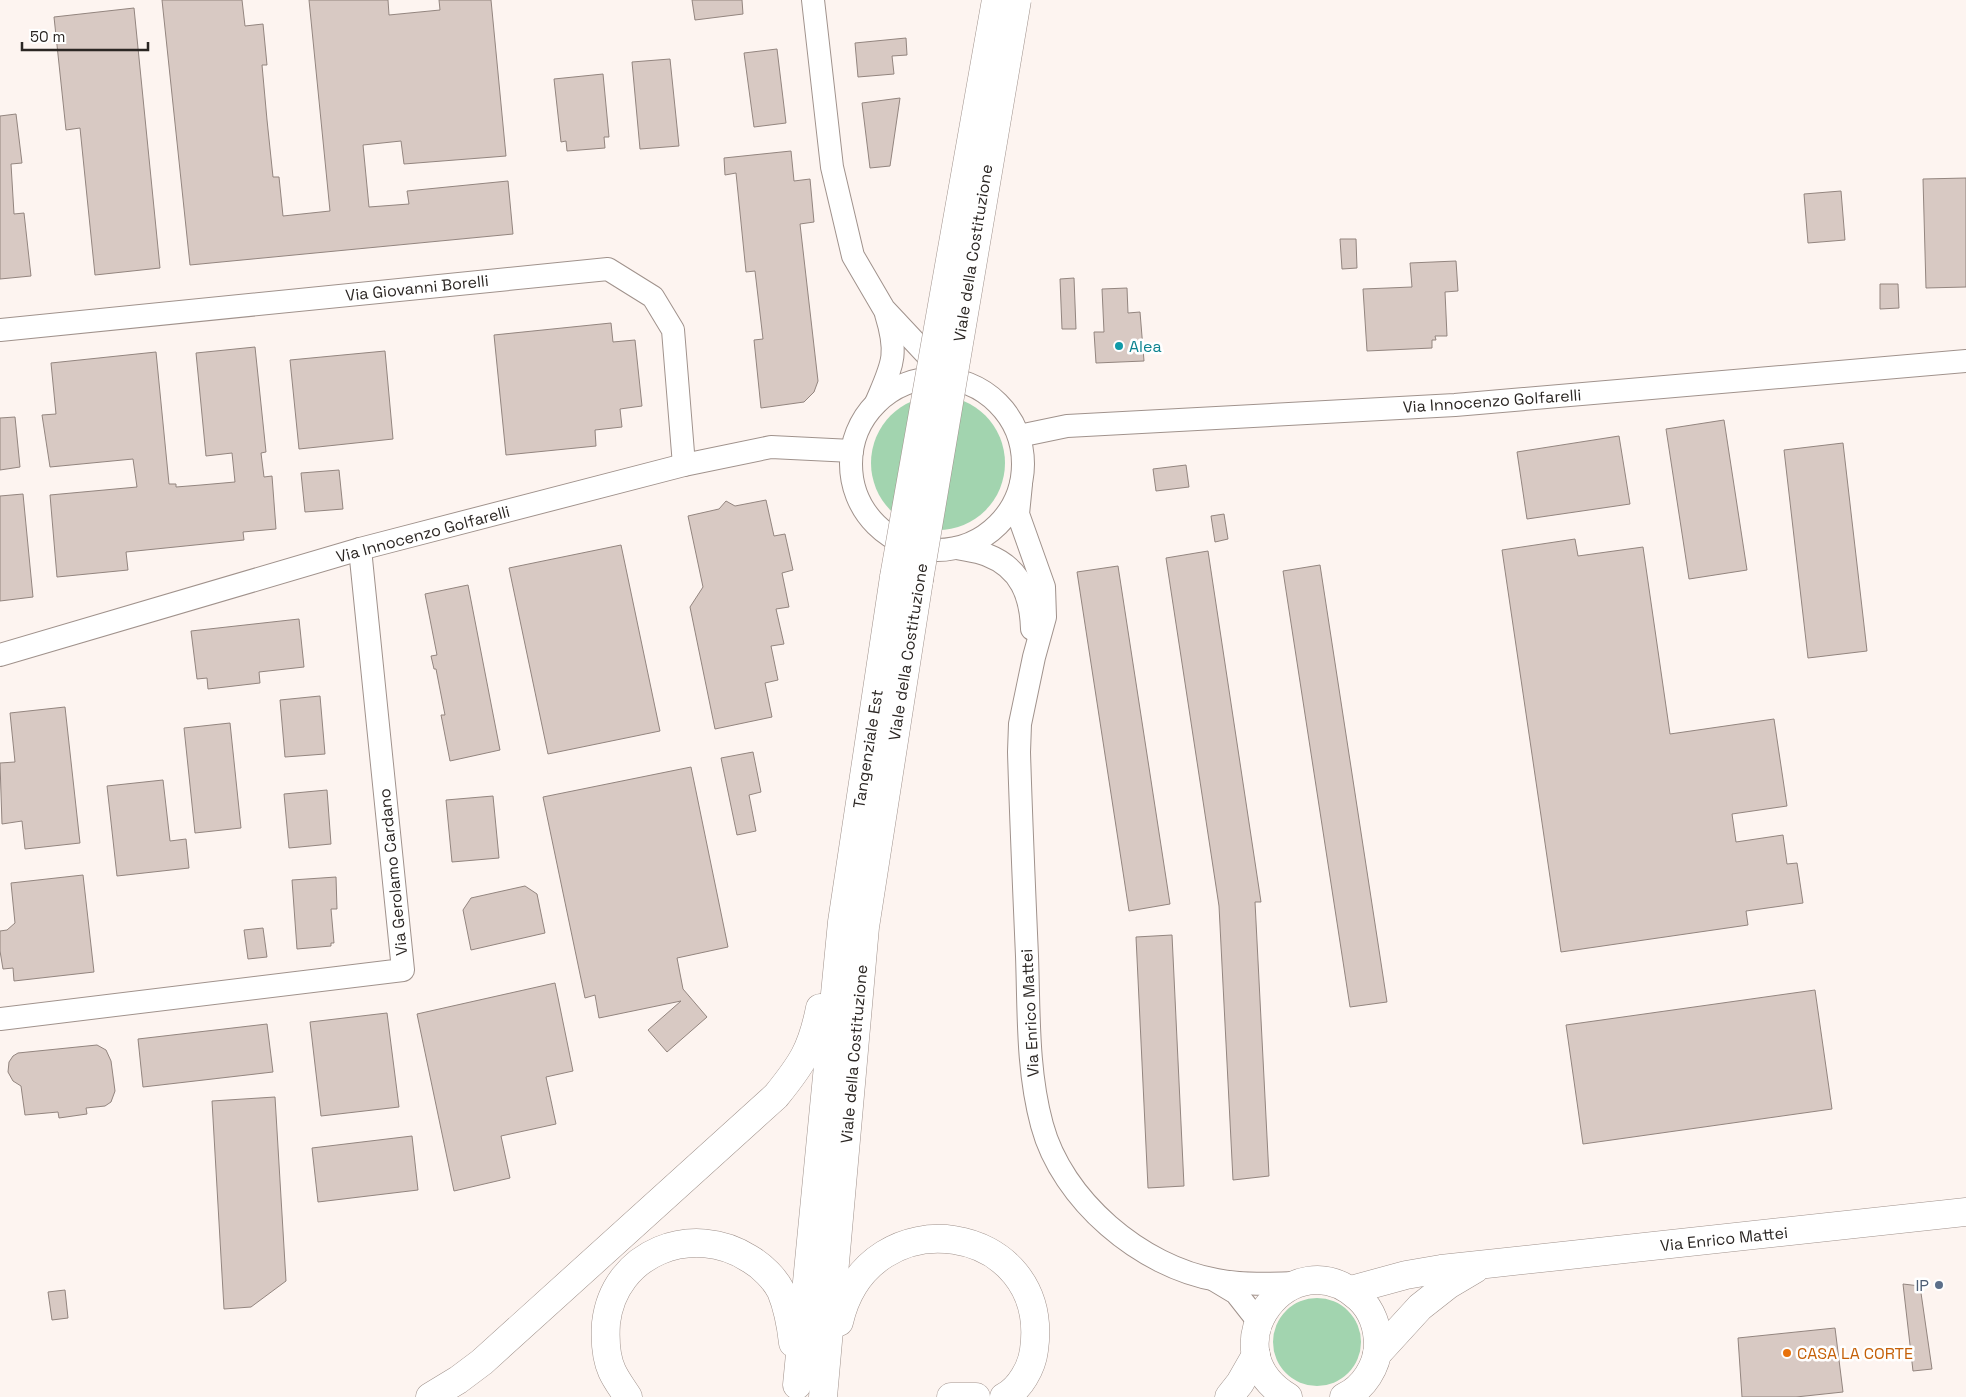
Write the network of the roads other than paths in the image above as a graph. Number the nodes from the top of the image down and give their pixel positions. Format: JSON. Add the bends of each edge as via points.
{"nodes":[{"id":1,"x":813,"y":0,"type":"edge"},
{"id":2,"x":996,"y":0,"type":"edge"},
{"id":3,"x":1017,"y":0,"type":"edge"},
{"id":4,"x":884,"y":309,"type":"junction"},
{"id":5,"x":0,"y":330,"type":"edge"},
{"id":6,"x":1966,"y":361,"type":"edge"},
{"id":7,"x":950,"y":379,"type":"junction"},
{"id":8,"x":875,"y":404,"type":"junction"},
{"id":9,"x":1019,"y":436,"type":"junction"},
{"id":10,"x":852,"y":451,"type":"junction"},
{"id":11,"x":684,"y":465,"type":"junction"},
{"id":12,"x":1021,"y":484,"type":"junction"},
{"id":13,"x":957,"y":548,"type":"junction"},
{"id":14,"x":360,"y":549,"type":"junction"},
{"id":15,"x":907,"y":579,"type":"junction"},
{"id":16,"x":0,"y":655,"type":"edge"},
{"id":17,"x":1034,"y":657,"type":"junction"},
{"id":18,"x":842,"y":922,"type":"junction"},
{"id":19,"x":0,"y":1019,"type":"edge"},
{"id":20,"x":1966,"y":1212,"type":"edge"},
{"id":21,"x":1482,"y":1265,"type":"junction"},
{"id":22,"x":1216,"y":1280,"type":"junction"},
{"id":23,"x":1296,"y":1283,"type":"junction"},
{"id":24,"x":1351,"y":1290,"type":"junction"},
{"id":25,"x":1258,"y":1321,"type":"junction"},
{"id":26,"x":1377,"y":1354,"type":"junction"},
{"id":27,"x":1256,"y":1355,"type":"junction"},
{"id":28,"x":810,"y":1391,"type":"edge"},
{"id":29,"x":430,"y":1397,"type":"edge"},
{"id":30,"x":628,"y":1397,"type":"edge"},
{"id":31,"x":951,"y":1397,"type":"edge"},
{"id":32,"x":976,"y":1397,"type":"edge"},
{"id":33,"x":1004,"y":1397,"type":"edge"},
{"id":34,"x":1229,"y":1397,"type":"edge"},
{"id":35,"x":1288,"y":1397,"type":"edge"},
{"id":36,"x":1344,"y":1397,"type":"edge"}],
"edges":[{"from":1,"to":4,"type":"street","via":[[832,167],[853,256]]},
{"from":2,"to":15,"type":"main road","name":"Viale della Costituzione","bridge":true},
{"from":3,"to":15,"type":"main road","name":"Viale della Costituzione","bridge":true},
{"from":4,"to":7,"type":"street"},
{"from":4,"to":8,"type":"street","via":[[894,339],[892,363]]},
{"from":5,"to":11,"type":"street","name":"Via Giovanni Borelli","via":[[608,269],[652,297],[673,330]]},
{"from":6,"to":9,"type":"street","name":"Via Innocenzo Golfarelli","via":[[1454,405],[1067,426]]},
{"from":7,"to":8,"type":"street","via":[[923,379],[897,388]]},
{"from":7,"to":9,"type":"street","via":[[972,386],[992,398],[1008,415]]},
{"from":8,"to":10,"type":"street","via":[[860,426]]},
{"from":9,"to":12,"type":"street","via":[[1023,452]]},
{"from":10,"to":11,"type":"street","name":"Via Innocenzo Golfarelli","via":[[771,446]]},
{"from":10,"to":13,"type":"street","via":[[851,475],[858,498],[870,519],[888,535],[909,546],[933,551]]},
{"from":11,"to":14,"type":"street","name":"Via Innocenzo Golfarelli"},
{"from":12,"to":13,"type":"street","via":[[1012,506],[998,525],[979,540]]},
{"from":12,"to":17,"type":"street","name":"Via Enrico Mattei","via":[[1018,514],[1044,587],[1045,617]]},
{"from":13,"to":17,"type":"street","name":"Via Enrico Mattei","via":[[987,555],[1000,562],[1024,588],[1031,604]]},
{"from":14,"to":16,"type":"street","name":"Via Innocenzo Golfarelli"},
{"from":14,"to":19,"type":"street","name":"Via Gerolamo Cardano","via":[[402,970]]},
{"from":15,"to":18,"type":"main road","name":"Tangenziale Est"},
{"from":15,"to":28,"type":"main road","name":"Viale della Costituzione","via":[[865,927],[831,1309]]},
{"from":17,"to":22,"type":"street","name":"Via Enrico Mattei","via":[[1020,724],[1019,752],[1030,1044],[1035,1097],[1042,1127],[1071,1184],[1090,1209],[1115,1232],[1164,1262]]},
{"from":18,"to":28,"type":"main road","name":"Viale della Costituzione"},
{"from":18,"to":29,"type":"main road","via":[[828,956],[815,1035],[806,1056],[776,1096],[482,1362]]},
{"from":20,"to":21,"type":"main road","name":"Via Enrico Mattei"},
{"from":21,"to":24,"type":"main road","name":"Via Enrico Mattei","via":[[1406,1275]]},
{"from":21,"to":26,"type":"main road","name":"Via Enrico Mattei","via":[[1448,1285],[1420,1307]]},
{"from":22,"to":23,"type":"street"},
{"from":22,"to":25,"type":"street","via":[[1236,1293]]},
{"from":23,"to":24,"type":"main road","via":[[1315,1280]]},
{"from":23,"to":25,"type":"main road","via":[[1280,1292]]},
{"from":24,"to":26,"type":"main road","via":[[1374,1318]]},
{"from":25,"to":27,"type":"main road","via":[[1254,1338]]},
{"from":26,"to":36,"type":"main road","via":[[1361,1385]]},
{"from":27,"to":34,"type":"main road"},
{"from":27,"to":35,"type":"main road","via":[[1263,1374]]},
{"from":28,"to":30,"type":"main road","via":[[780,1290],[761,1265],[734,1248],[704,1242],[672,1245],[644,1259],[622,1281],[608,1310],[604,1341],[612,1371]]},
{"from":28,"to":33,"type":"main road","via":[[851,1288],[868,1266],[912,1241],[934,1238],[956,1239],[980,1247],[1015,1274],[1026,1292],[1034,1312],[1034,1355],[1023,1379],[1012,1393]]},
{"from":31,"to":32,"type":"main road"}]}
